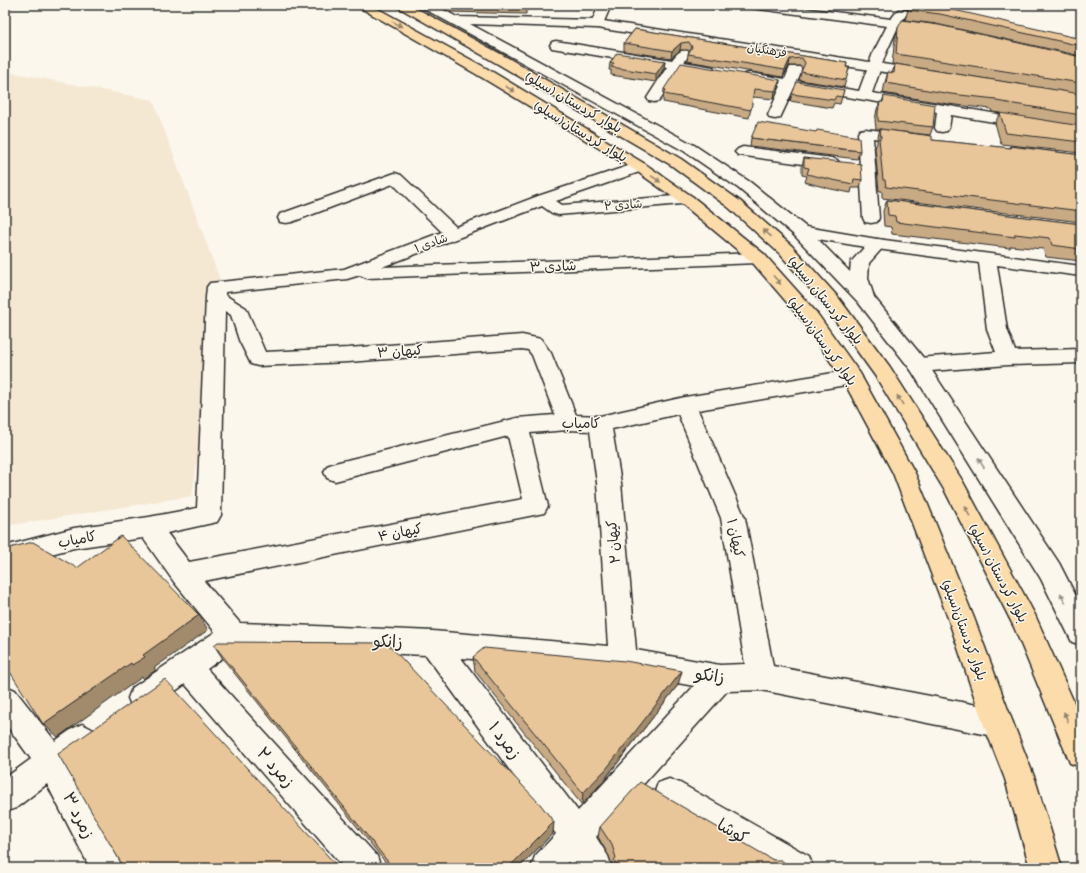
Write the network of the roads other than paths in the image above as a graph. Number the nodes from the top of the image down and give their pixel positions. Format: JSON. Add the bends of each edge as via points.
{"nodes":[{"id":1,"x":363,"y":5,"type":"edge"},
{"id":2,"x":402,"y":5,"type":"edge"},
{"id":3,"x":425,"y":5,"type":"edge"},
{"id":4,"x":605,"y":5,"type":"edge"},
{"id":5,"x":751,"y":5,"type":"edge"},
{"id":6,"x":908,"y":5,"type":"edge"},
{"id":7,"x":954,"y":15,"type":"edge"},
{"id":8,"x":444,"y":22,"type":"junction"},
{"id":9,"x":895,"y":23,"type":"junction"},
{"id":10,"x":598,"y":24,"type":"junction"},
{"id":11,"x":944,"y":31,"type":"edge"},
{"id":12,"x":556,"y":45,"type":"dead end"},
{"id":13,"x":686,"y":52,"type":"edge"},
{"id":14,"x":503,"y":60,"type":"junction"},
{"id":15,"x":676,"y":64,"type":"junction"},
{"id":16,"x":874,"y":66,"type":"junction"},
{"id":17,"x":795,"y":69,"type":"edge"},
{"id":18,"x":481,"y":71,"type":"junction"},
{"id":19,"x":721,"y":72,"type":"edge"},
{"id":20,"x":736,"y":74,"type":"edge"},
{"id":21,"x":935,"y":76,"type":"edge"},
{"id":22,"x":788,"y":84,"type":"junction"},
{"id":23,"x":864,"y":96,"type":"junction"},
{"id":24,"x":654,"y":98,"type":"dead end"},
{"id":25,"x":944,"y":109,"type":"junction"},
{"id":26,"x":774,"y":115,"type":"dead end"},
{"id":27,"x":942,"y":128,"type":"dead end"},
{"id":28,"x":1081,"y":132,"type":"edge"},
{"id":29,"x":927,"y":141,"type":"edge"},
{"id":30,"x":743,"y":152,"type":"dead end"},
{"id":31,"x":640,"y":167,"type":"junction"},
{"id":32,"x":867,"y":168,"type":"junction"},
{"id":33,"x":544,"y":199,"type":"junction"},
{"id":34,"x":687,"y":200,"type":"junction"},
{"id":35,"x":876,"y":209,"type":"dead end"},
{"id":36,"x":286,"y":218,"type":"dead end"},
{"id":37,"x":800,"y":232,"type":"junction"},
{"id":38,"x":454,"y":234,"type":"junction"},
{"id":39,"x":877,"y":244,"type":"junction"},
{"id":40,"x":758,"y":258,"type":"junction"},
{"id":41,"x":987,"y":258,"type":"junction"},
{"id":42,"x":1081,"y":271,"type":"edge"},
{"id":43,"x":348,"y":274,"type":"junction"},
{"id":44,"x":216,"y":292,"type":"junction"},
{"id":45,"x":865,"y":298,"type":"junction"},
{"id":46,"x":1081,"y":356,"type":"edge"},
{"id":47,"x":1008,"y":358,"type":"junction"},
{"id":48,"x":918,"y":365,"type":"junction"},
{"id":49,"x":852,"y":377,"type":"junction"},
{"id":50,"x":686,"y":405,"type":"junction"},
{"id":51,"x":568,"y":422,"type":"junction"},
{"id":52,"x":600,"y":424,"type":"junction"},
{"id":53,"x":517,"y":426,"type":"junction"},
{"id":54,"x":335,"y":472,"type":"dead end"},
{"id":55,"x":149,"y":527,"type":"junction"},
{"id":56,"x":5,"y":556,"type":"edge"},
{"id":57,"x":183,"y":574,"type":"junction"},
{"id":58,"x":1081,"y":633,"type":"edge"},
{"id":59,"x":233,"y":635,"type":"junction"},
{"id":60,"x":433,"y":643,"type":"junction"},
{"id":61,"x":623,"y":660,"type":"junction"},
{"id":62,"x":187,"y":666,"type":"junction"},
{"id":63,"x":762,"y":677,"type":"junction"},
{"id":64,"x":720,"y":678,"type":"junction"},
{"id":65,"x":5,"y":700,"type":"edge"},
{"id":66,"x":998,"y":724,"type":"junction"},
{"id":67,"x":1081,"y":752,"type":"edge"},
{"id":68,"x":51,"y":761,"type":"junction"},
{"id":69,"x":669,"y":794,"type":"dead end"},
{"id":70,"x":5,"y":798,"type":"edge"},
{"id":71,"x":577,"y":836,"type":"junction"},
{"id":72,"x":107,"y":868,"type":"edge"},
{"id":73,"x":365,"y":868,"type":"edge"},
{"id":74,"x":547,"y":868,"type":"edge"},
{"id":75,"x":596,"y":868,"type":"edge"},
{"id":76,"x":797,"y":868,"type":"edge"},
{"id":77,"x":1046,"y":868,"type":"edge"}],
"edges":[{"from":1,"to":18,"type":"main road","name":"بلوار کردستان(سیلو)","one_way":true},
{"from":2,"to":8,"type":"main road","name":"بلوار کردستان (سیلو)"},
{"from":3,"to":8,"type":"street"},
{"from":4,"to":10,"type":"street"},
{"from":5,"to":9,"type":"street"},
{"from":6,"to":7,"type":"street"},
{"from":6,"to":9,"type":"street"},
{"from":8,"to":10,"type":"street","name":"فرهنگیان"},
{"from":8,"to":14,"type":"main road","name":"بلوار کردستان (سیلو)"},
{"from":8,"to":37,"type":"street","via":[[477,32],[689,148],[744,185]]},
{"from":9,"to":11,"type":"street"},
{"from":9,"to":16,"type":"street"},
{"from":10,"to":16,"type":"street","name":"فرهنگیان"},
{"from":12,"to":15,"type":"street"},
{"from":13,"to":15,"type":"street"},
{"from":14,"to":18,"type":"main road"},
{"from":67,"to":14,"type":"main road","name":"بلوار کردستان (سیلو)","one_way":true,"via":[[1026,623],[954,486],[883,372],[831,301],[786,250],[728,200],[676,162]]},
{"from":15,"to":19,"type":"street"},
{"from":15,"to":24,"type":"street"},
{"from":16,"to":21,"type":"street","name":"فرهنگیان"},
{"from":16,"to":23,"type":"street"},
{"from":17,"to":22,"type":"street"},
{"from":18,"to":31,"type":"main road","name":"بلوار کردستان(سیلو)","one_way":true},
{"from":20,"to":22,"type":"street"},
{"from":22,"to":23,"type":"street"},
{"from":22,"to":26,"type":"street"},
{"from":23,"to":25,"type":"street"},
{"from":25,"to":27,"type":"street"},
{"from":25,"to":28,"type":"street"},
{"from":29,"to":32,"type":"street","via":[[865,133]]},
{"from":30,"to":32,"type":"street"},
{"from":31,"to":33,"type":"street","name":"شادی ۱"},
{"from":31,"to":34,"type":"main road","name":"بلوار کردستان(سیلو)","one_way":true},
{"from":32,"to":35,"type":"street"},
{"from":33,"to":34,"type":"street","name":"شادی ۲","via":[[558,210]]},
{"from":33,"to":38,"type":"street","name":"شادی ۱"},
{"from":34,"to":40,"type":"main road","name":"بلوار کردستان(سیلو)"},
{"from":36,"to":38,"type":"street","via":[[395,178]]},
{"from":37,"to":39,"type":"street"},
{"from":37,"to":45,"type":"street"},
{"from":38,"to":43,"type":"street","name":"شادی ۱"},
{"from":39,"to":41,"type":"street"},
{"from":39,"to":45,"type":"street","via":[[860,262],[859,278]]},
{"from":40,"to":43,"type":"street","name":"شادی ۳"},
{"from":40,"to":49,"type":"main road","name":"بلوار کردستان(سیلو)","one_way":true,"via":[[809,316]]},
{"from":41,"to":42,"type":"street"},
{"from":41,"to":47,"type":"street","via":[[997,329]]},
{"from":43,"to":44,"type":"street","name":"شادی ۱"},
{"from":44,"to":51,"type":"street","name":"کیهان ۳","via":[[239,312],[258,359],[522,342],[534,344],[542,353]]},
{"from":44,"to":55,"type":"street","name":"کامیاب","via":[[209,515]]},
{"from":45,"to":48,"type":"street"},
{"from":46,"to":47,"type":"street"},
{"from":47,"to":48,"type":"street"},
{"from":58,"to":48,"type":"street","one_way":true,"via":[[1050,572]]},
{"from":49,"to":50,"type":"street","name":"کامیاب"},
{"from":49,"to":66,"type":"main road","name":"بلوار کردستان(سیلو)","via":[[904,473],[961,618]]},
{"from":50,"to":52,"type":"street","name":"کامیاب"},
{"from":50,"to":63,"type":"street","name":"کیهان ۱","via":[[733,518]]},
{"from":51,"to":52,"type":"street","name":"کامیاب"},
{"from":51,"to":53,"type":"street","name":"کامیاب"},
{"from":52,"to":61,"type":"street","name":"کیهان ۲","via":[[609,483]]},
{"from":53,"to":54,"type":"street","name":"کامیاب"},
{"from":53,"to":57,"type":"street","name":"کیهان ۴","via":[[536,506]]},
{"from":55,"to":56,"type":"street","name":"کامیاب","via":[[74,538]]},
{"from":55,"to":57,"type":"street"},
{"from":57,"to":59,"type":"street"},
{"from":59,"to":60,"type":"street","name":"زانکو"},
{"from":59,"to":62,"type":"street"},
{"from":60,"to":61,"type":"street","name":"زانکو"},
{"from":60,"to":71,"type":"street","name":"زمرد ۱"},
{"from":61,"to":64,"type":"street","name":"زانکو"},
{"from":62,"to":68,"type":"street"},
{"from":62,"to":73,"type":"street","name":"زمرد ۲"},
{"from":63,"to":64,"type":"street","name":"زانکو"},
{"from":63,"to":66,"type":"street","name":"زانکو"},
{"from":64,"to":71,"type":"street"},
{"from":65,"to":68,"type":"street","name":"زمرد ۳"},
{"from":66,"to":77,"type":"main road","name":"بلوار کردستان(سیلو)","via":[[1020,779]]},
{"from":68,"to":70,"type":"street"},
{"from":68,"to":72,"type":"street","name":"زمرد ۳"},
{"from":69,"to":76,"type":"street","name":"کوشا"},
{"from":71,"to":74,"type":"street"},
{"from":71,"to":75,"type":"street","name":"زمرد ۱"}]}
